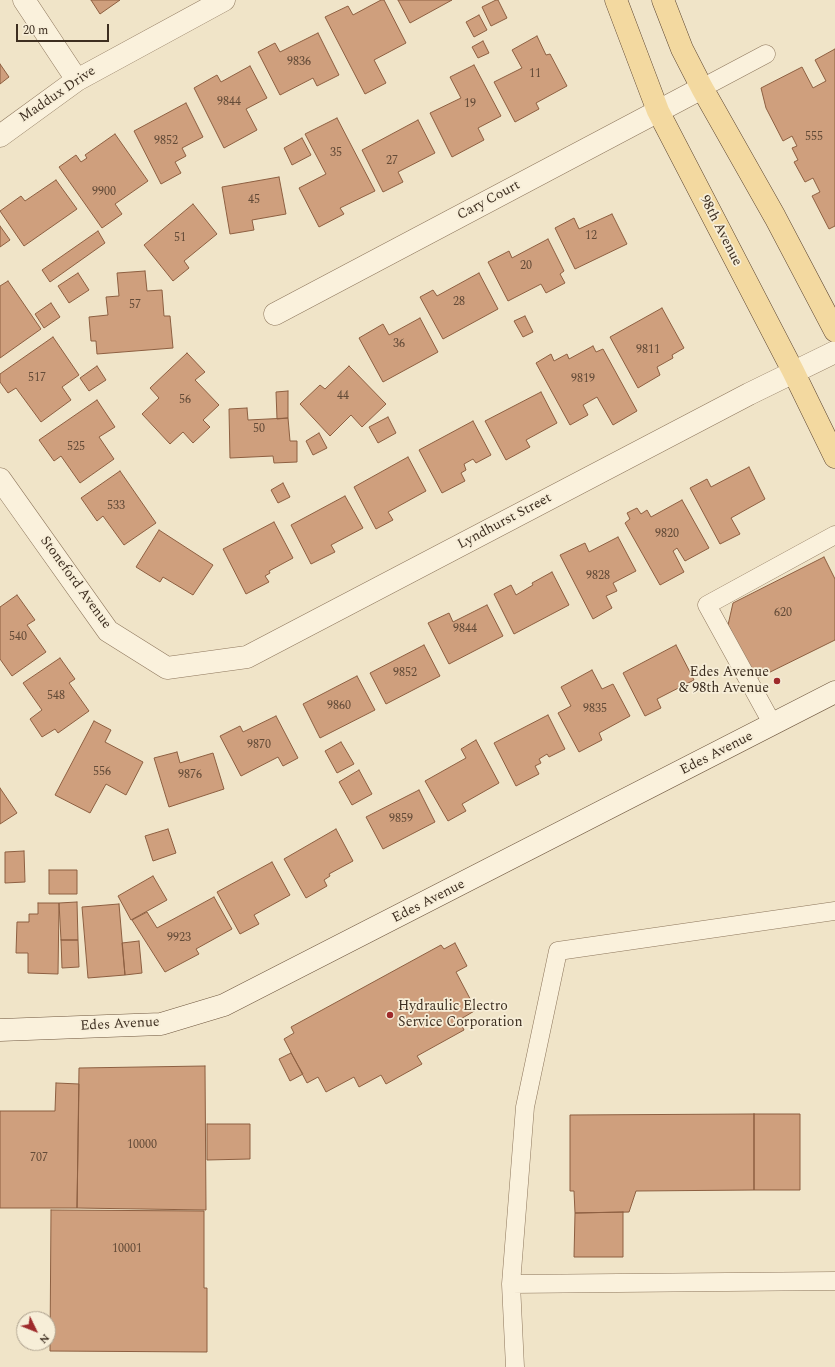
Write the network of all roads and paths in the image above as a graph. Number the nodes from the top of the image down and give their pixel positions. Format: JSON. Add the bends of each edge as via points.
{"nodes":[{"id":1,"x":24,"y":0,"type":"edge"},
{"id":2,"x":224,"y":0,"type":"edge"},
{"id":3,"x":616,"y":0,"type":"edge"},
{"id":4,"x":663,"y":0,"type":"edge"},
{"id":5,"x":766,"y":54,"type":"dead end"},
{"id":6,"x":77,"y":80,"type":"junction"},
{"id":7,"x":702,"y":88,"type":"junction"},
{"id":8,"x":658,"y":111,"type":"junction"},
{"id":9,"x":0,"y":136,"type":"edge"},
{"id":10,"x":275,"y":314,"type":"dead end"},
{"id":11,"x":835,"y":331,"type":"edge"},
{"id":12,"x":835,"y":352,"type":"edge"},
{"id":13,"x":793,"y":371,"type":"junction"},
{"id":14,"x":835,"y":457,"type":"edge"},
{"id":15,"x":0,"y":479,"type":"edge"},
{"id":16,"x":835,"y":535,"type":"edge"},
{"id":17,"x":167,"y":668,"type":"joint"},
{"id":18,"x":835,"y":692,"type":"edge"},
{"id":19,"x":773,"y":725,"type":"junction"},
{"id":20,"x":835,"y":911,"type":"edge"},
{"id":21,"x":0,"y":1030,"type":"edge"},
{"id":22,"x":835,"y":1281,"type":"edge"},
{"id":23,"x":511,"y":1284,"type":"junction"},
{"id":24,"x":516,"y":1367,"type":"edge"}],
"edges":[{"from":1,"to":6,"type":"street"},
{"from":2,"to":6,"type":"street","name":"Maddux Drive"},
{"from":3,"to":8,"type":"main road","name":"98th Avenue"},
{"from":4,"to":7,"type":"main road","via":[[682,48]]},
{"from":5,"to":7,"type":"lane"},
{"from":6,"to":9,"type":"street","name":"Maddux Drive"},
{"from":7,"to":8,"type":"street","name":"Cary Court"},
{"from":7,"to":11,"type":"main road"},
{"from":8,"to":10,"type":"street","name":"Cary Court"},
{"from":8,"to":13,"type":"main road","name":"98th Avenue"},
{"from":12,"to":13,"type":"street","name":"Lyndhurst Street"},
{"from":13,"to":14,"type":"main road","name":"98th Avenue"},
{"from":13,"to":17,"type":"street","name":"Lyndhurst Street","via":[[247,657]]},
{"from":15,"to":17,"type":"street","name":"Stoneford Avenue","via":[[108,631]]},
{"from":16,"to":19,"type":"lane","via":[[708,605]]},
{"from":18,"to":19,"type":"street","name":"Edes Avenue"},
{"from":19,"to":21,"type":"street","name":"Edes Avenue","via":[[224,1005],[161,1024]]},
{"from":20,"to":23,"type":"lane","via":[[558,952],[524,1107]]},
{"from":22,"to":23,"type":"lane"},
{"from":23,"to":24,"type":"lane"}]}
